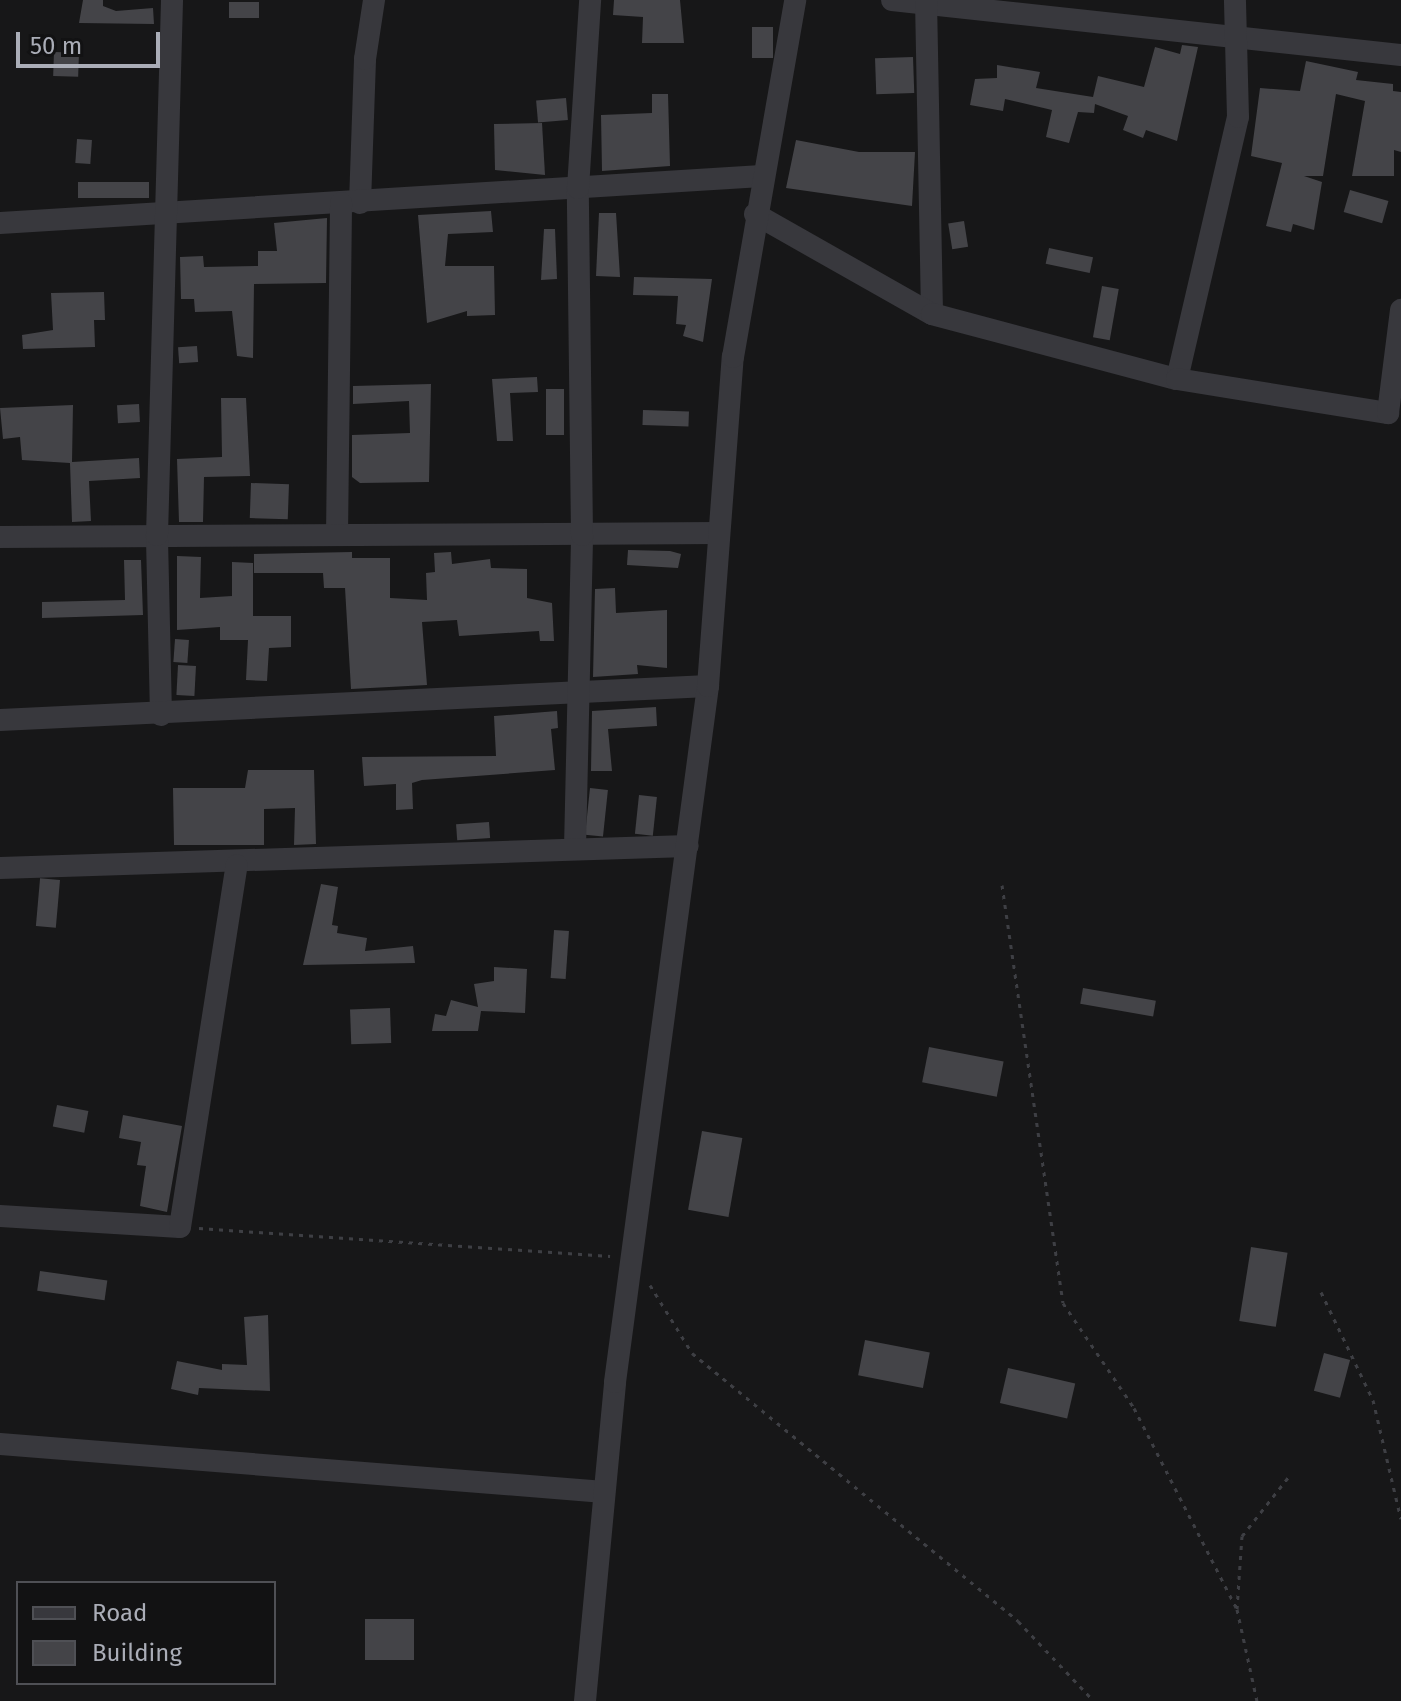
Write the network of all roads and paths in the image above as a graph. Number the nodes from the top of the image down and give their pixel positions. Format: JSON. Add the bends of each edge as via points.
{"nodes":[{"id":1,"x":172,"y":0,"type":"edge"},
{"id":2,"x":374,"y":0,"type":"edge"},
{"id":3,"x":590,"y":0,"type":"edge"},
{"id":4,"x":795,"y":0,"type":"edge"},
{"id":5,"x":892,"y":0,"type":"edge"},
{"id":6,"x":1235,"y":0,"type":"edge"},
{"id":7,"x":926,"y":1,"type":"edge"},
{"id":8,"x":1234,"y":33,"type":"junction"},
{"id":9,"x":1401,"y":55,"type":"edge"},
{"id":10,"x":762,"y":176,"type":"junction"},
{"id":11,"x":578,"y":188,"type":"junction"},
{"id":12,"x":350,"y":203,"type":"junction"},
{"id":13,"x":168,"y":209,"type":"junction"},
{"id":14,"x":755,"y":214,"type":"junction"},
{"id":15,"x":0,"y":223,"type":"edge"},
{"id":16,"x":1401,"y":310,"type":"edge"},
{"id":17,"x":932,"y":314,"type":"junction"},
{"id":18,"x":1177,"y":379,"type":"junction"},
{"id":19,"x":1395,"y":413,"type":"edge"},
{"id":20,"x":718,"y":533,"type":"junction"},
{"id":21,"x":157,"y":535,"type":"junction"},
{"id":22,"x":337,"y":535,"type":"junction"},
{"id":23,"x":582,"y":535,"type":"junction"},
{"id":24,"x":0,"y":537,"type":"edge"},
{"id":25,"x":708,"y":686,"type":"junction"},
{"id":26,"x":578,"y":694,"type":"junction"},
{"id":27,"x":161,"y":715,"type":"junction"},
{"id":28,"x":0,"y":720,"type":"edge"},
{"id":29,"x":688,"y":846,"type":"junction"},
{"id":30,"x":575,"y":848,"type":"junction"},
{"id":31,"x":237,"y":865,"type":"junction"},
{"id":32,"x":0,"y":868,"type":"edge"},
{"id":33,"x":1002,"y":885,"type":"dead end"},
{"id":34,"x":0,"y":1216,"type":"edge"},
{"id":35,"x":180,"y":1227,"type":"junction"},
{"id":36,"x":634,"y":1257,"type":"junction"},
{"id":37,"x":1321,"y":1292,"type":"dead end"},
{"id":38,"x":0,"y":1444,"type":"edge"},
{"id":39,"x":1290,"y":1475,"type":"dead end"},
{"id":40,"x":604,"y":1492,"type":"junction"},
{"id":41,"x":1401,"y":1519,"type":"edge"},
{"id":42,"x":1237,"y":1609,"type":"junction"},
{"id":43,"x":585,"y":1701,"type":"edge"},
{"id":44,"x":1094,"y":1701,"type":"edge"},
{"id":45,"x":1257,"y":1701,"type":"edge"}],
"edges":[{"from":1,"to":13,"type":"street"},
{"from":2,"to":12,"type":"street"},
{"from":3,"to":11,"type":"street"},
{"from":4,"to":10,"type":"street"},
{"from":5,"to":7,"type":"street"},
{"from":6,"to":8,"type":"street"},
{"from":7,"to":8,"type":"street"},
{"from":7,"to":17,"type":"street"},
{"from":8,"to":9,"type":"street"},
{"from":8,"to":18,"type":"street","via":[[1238,117]]},
{"from":10,"to":11,"type":"street"},
{"from":10,"to":14,"type":"street"},
{"from":11,"to":12,"type":"street"},
{"from":11,"to":23,"type":"street"},
{"from":12,"to":13,"type":"street"},
{"from":12,"to":22,"type":"street"},
{"from":13,"to":15,"type":"street"},
{"from":13,"to":21,"type":"street"},
{"from":14,"to":17,"type":"street"},
{"from":14,"to":20,"type":"street","via":[[733,357]]},
{"from":16,"to":19,"type":"street"},
{"from":17,"to":18,"type":"street"},
{"from":18,"to":19,"type":"street"},
{"from":20,"to":23,"type":"street"},
{"from":20,"to":25,"type":"street"},
{"from":21,"to":22,"type":"street"},
{"from":21,"to":24,"type":"street"},
{"from":21,"to":27,"type":"street"},
{"from":22,"to":23,"type":"street"},
{"from":23,"to":26,"type":"street"},
{"from":25,"to":26,"type":"street"},
{"from":25,"to":29,"type":"street"},
{"from":26,"to":27,"type":"street"},
{"from":26,"to":30,"type":"street"},
{"from":27,"to":28,"type":"street"},
{"from":29,"to":30,"type":"street"},
{"from":29,"to":36,"type":"street"},
{"from":30,"to":31,"type":"street"},
{"from":31,"to":32,"type":"street"},
{"from":31,"to":35,"type":"street"},
{"from":33,"to":42,"type":"path","via":[[1063,1303],[1134,1408]]},
{"from":34,"to":35,"type":"street"},
{"from":35,"to":36,"type":"path"},
{"from":36,"to":40,"type":"street"},
{"from":36,"to":44,"type":"path","via":[[692,1353],[1018,1621]]},
{"from":37,"to":41,"type":"path","via":[[1373,1400]]},
{"from":38,"to":40,"type":"street"},
{"from":39,"to":42,"type":"path","via":[[1242,1536]]},
{"from":40,"to":43,"type":"street"},
{"from":42,"to":45,"type":"path"}]}
